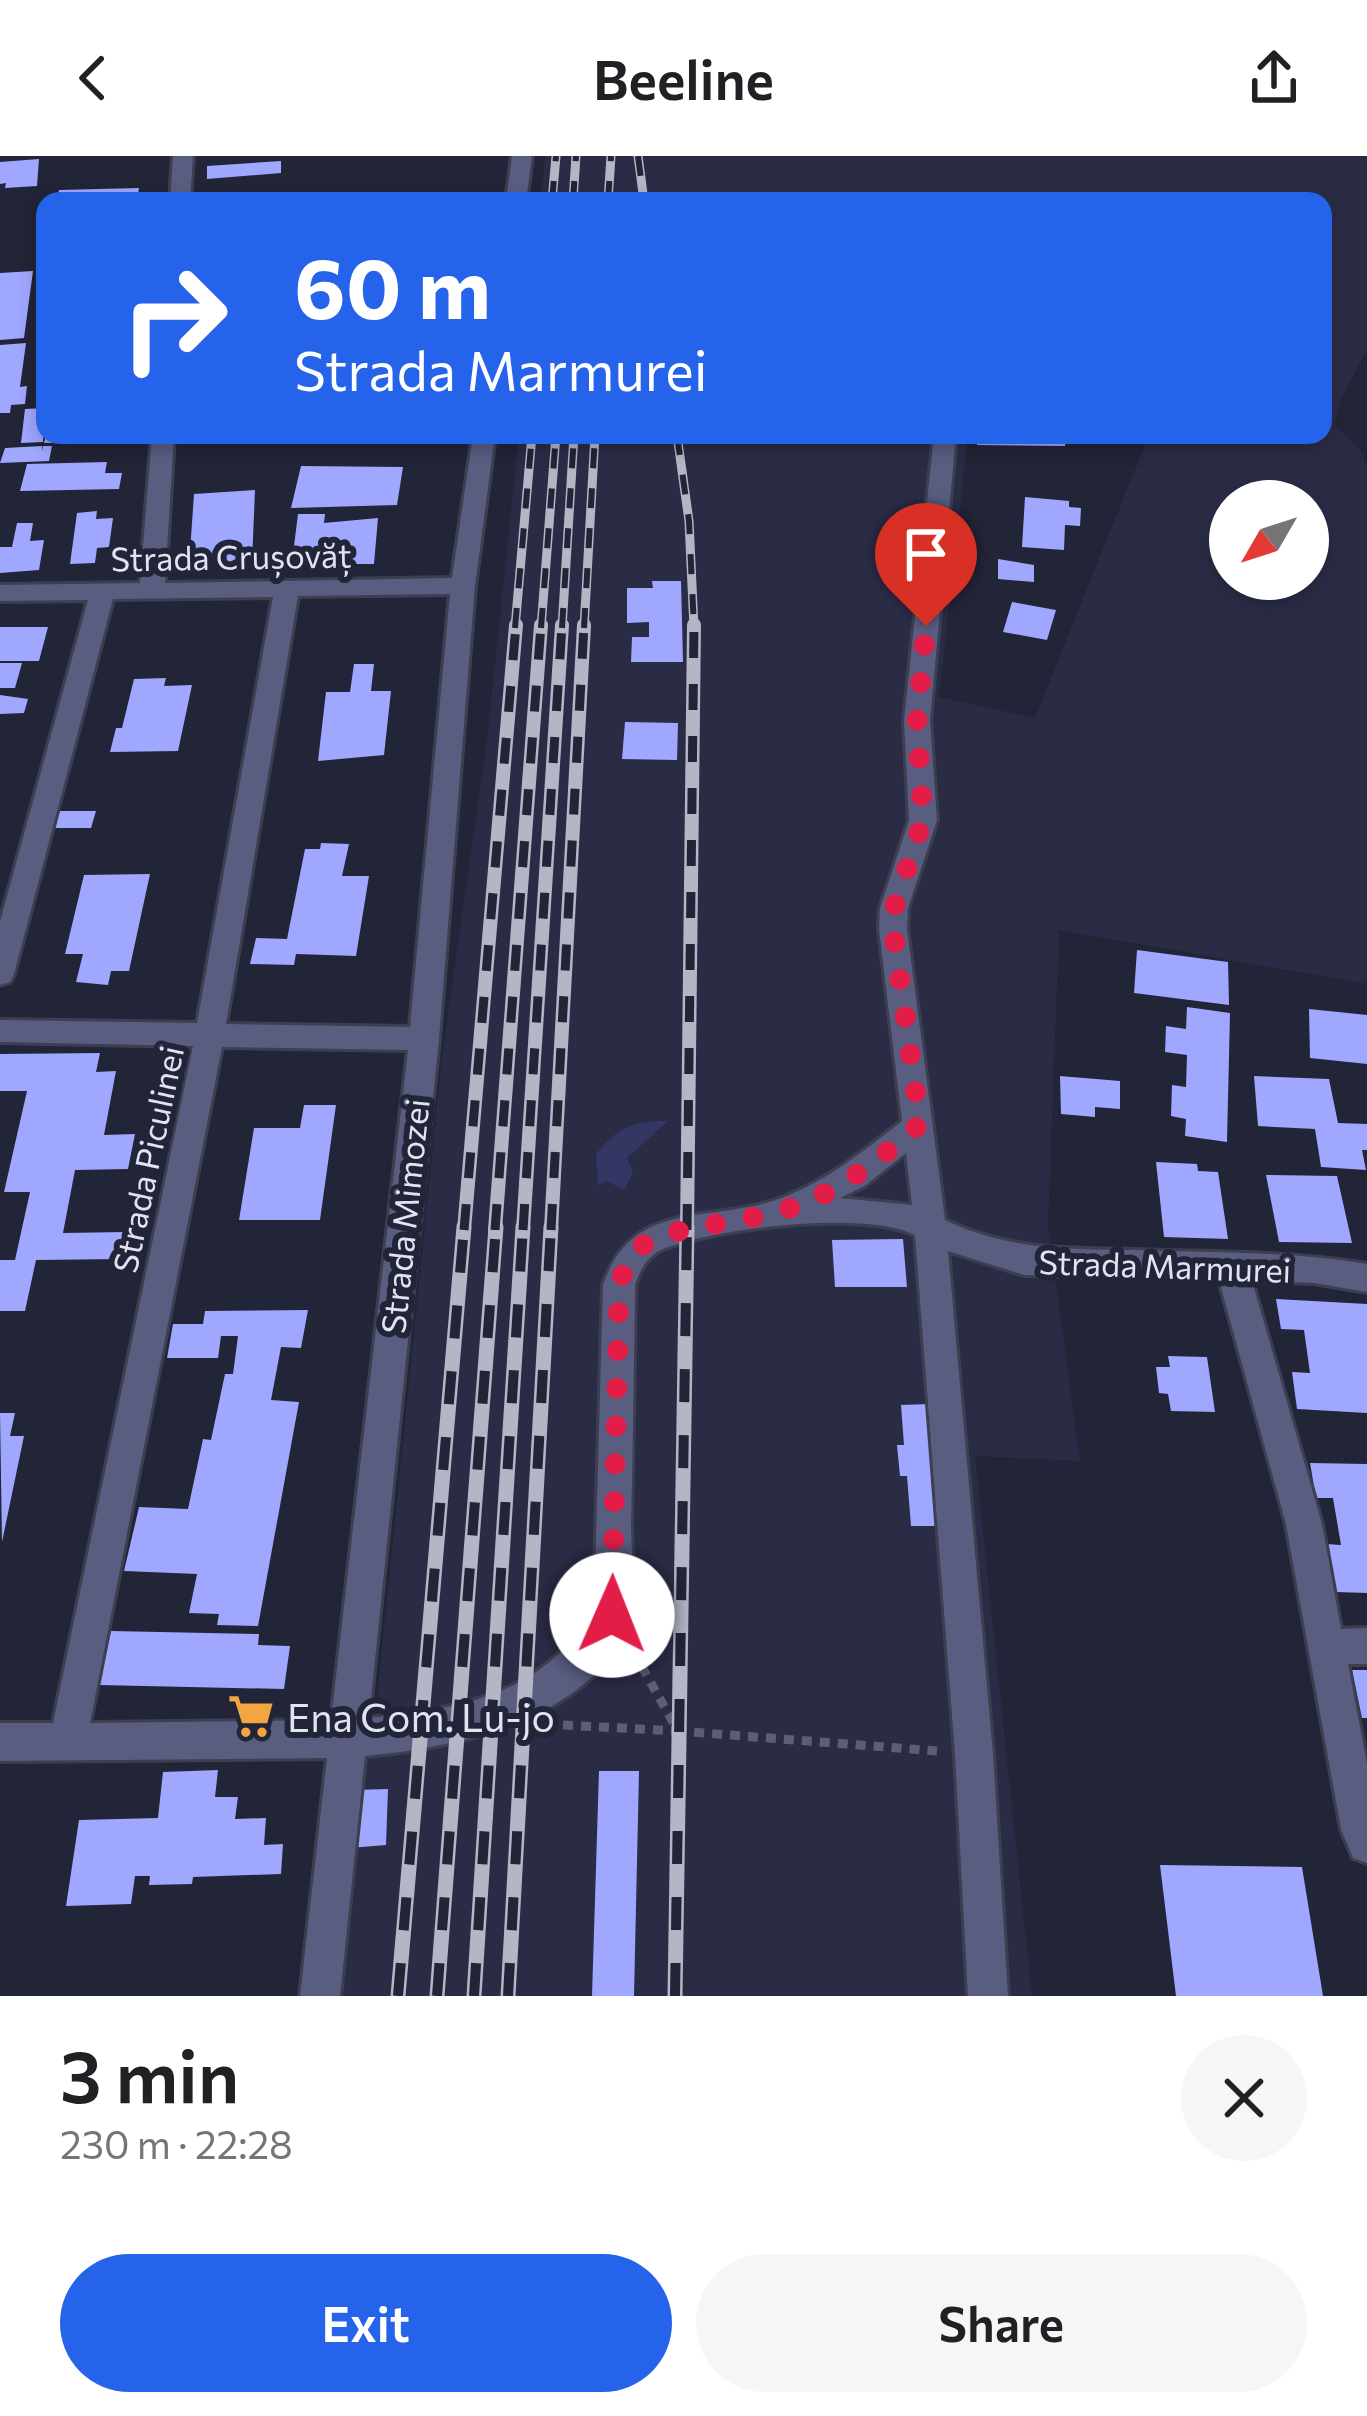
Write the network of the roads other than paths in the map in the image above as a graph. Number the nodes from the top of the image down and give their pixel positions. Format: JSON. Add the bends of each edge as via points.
{"nodes":[{"id":1,"x":183,"y":156,"type":"edge"},
{"id":2,"x":522,"y":156,"type":"edge"},
{"id":3,"x":181,"y":192,"type":"edge"},
{"id":4,"x":517,"y":192,"type":"edge"},
{"id":5,"x":162,"y":444,"type":"edge"},
{"id":6,"x":483,"y":444,"type":"edge"},
{"id":7,"x":944,"y":444,"type":"edge"},
{"id":8,"x":463,"y":586,"type":"junction"},
{"id":9,"x":287,"y":589,"type":"junction"},
{"id":10,"x":103,"y":591,"type":"junction"},
{"id":11,"x":152,"y":591,"type":"junction"},
{"id":12,"x":0,"y":593,"type":"edge"},
{"id":13,"x":0,"y":974,"type":"edge"},
{"id":14,"x":0,"y":1031,"type":"edge"},
{"id":15,"x":210,"y":1033,"type":"junction"},
{"id":16,"x":424,"y":1039,"type":"junction"},
{"id":17,"x":920,"y":1124,"type":"junction"},
{"id":18,"x":780,"y":1211,"type":"junction"},
{"id":19,"x":930,"y":1224,"type":"junction"},
{"id":20,"x":1232,"y":1268,"type":"junction"},
{"id":21,"x":1367,"y":1278,"type":"edge"},
{"id":22,"x":1367,"y":1646,"type":"edge"},
{"id":23,"x":1327,"y":1647,"type":"junction"},
{"id":24,"x":68,"y":1741,"type":"junction"},
{"id":25,"x":346,"y":1741,"type":"junction"},
{"id":26,"x":0,"y":1742,"type":"edge"},
{"id":27,"x":1367,"y":1844,"type":"edge"},
{"id":28,"x":320,"y":1996,"type":"edge"},
{"id":29,"x":988,"y":1996,"type":"edge"}],
"edges":[{"from":1,"to":3,"type":"street"},
{"from":2,"to":4,"type":"street"},
{"from":5,"to":11,"type":"street"},
{"from":6,"to":8,"type":"street","name":"Strada Mimozei"},
{"from":7,"to":17,"type":"street","via":[[917,721],[923,820],[894,908]]},
{"from":8,"to":9,"type":"street","name":"Strada Crușovăț"},
{"from":8,"to":16,"type":"street","name":"Strada Mimozei"},
{"from":9,"to":11,"type":"street","name":"Strada Crușovăț"},
{"from":9,"to":15,"type":"street","name":"Strada Piculinei"},
{"from":10,"to":11,"type":"street","name":"Strada Crușovăț"},
{"from":10,"to":12,"type":"street","name":"Strada Crușovăț"},
{"from":10,"to":13,"type":"street"},
{"from":14,"to":15,"type":"street"},
{"from":15,"to":16,"type":"street"},
{"from":15,"to":24,"type":"street","name":"Strada Piculinei"},
{"from":16,"to":25,"type":"street","name":"Strada Mimozei"},
{"from":17,"to":18,"type":"street","via":[[855,1176]]},
{"from":17,"to":19,"type":"street"},
{"from":18,"to":19,"type":"street","name":"Strada Marmurei","via":[[875,1211]]},
{"from":18,"to":25,"type":"street","name":"Strada Marmurei","via":[[657,1237],[641,1244],[624,1270],[612,1615],[592,1654],[525,1698],[458,1723]]},
{"from":19,"to":20,"type":"street","name":"Strada Marmurei","via":[[1024,1261]]},
{"from":19,"to":29,"type":"street"},
{"from":20,"to":21,"type":"street","name":"Strada Marmurei"},
{"from":20,"to":23,"type":"street","via":[[1304,1524]]},
{"from":22,"to":23,"type":"street"},
{"from":23,"to":27,"type":"street"},
{"from":24,"to":25,"type":"street"},
{"from":24,"to":26,"type":"street"},
{"from":25,"to":28,"type":"street","name":"Strada Mimozei"}]}
